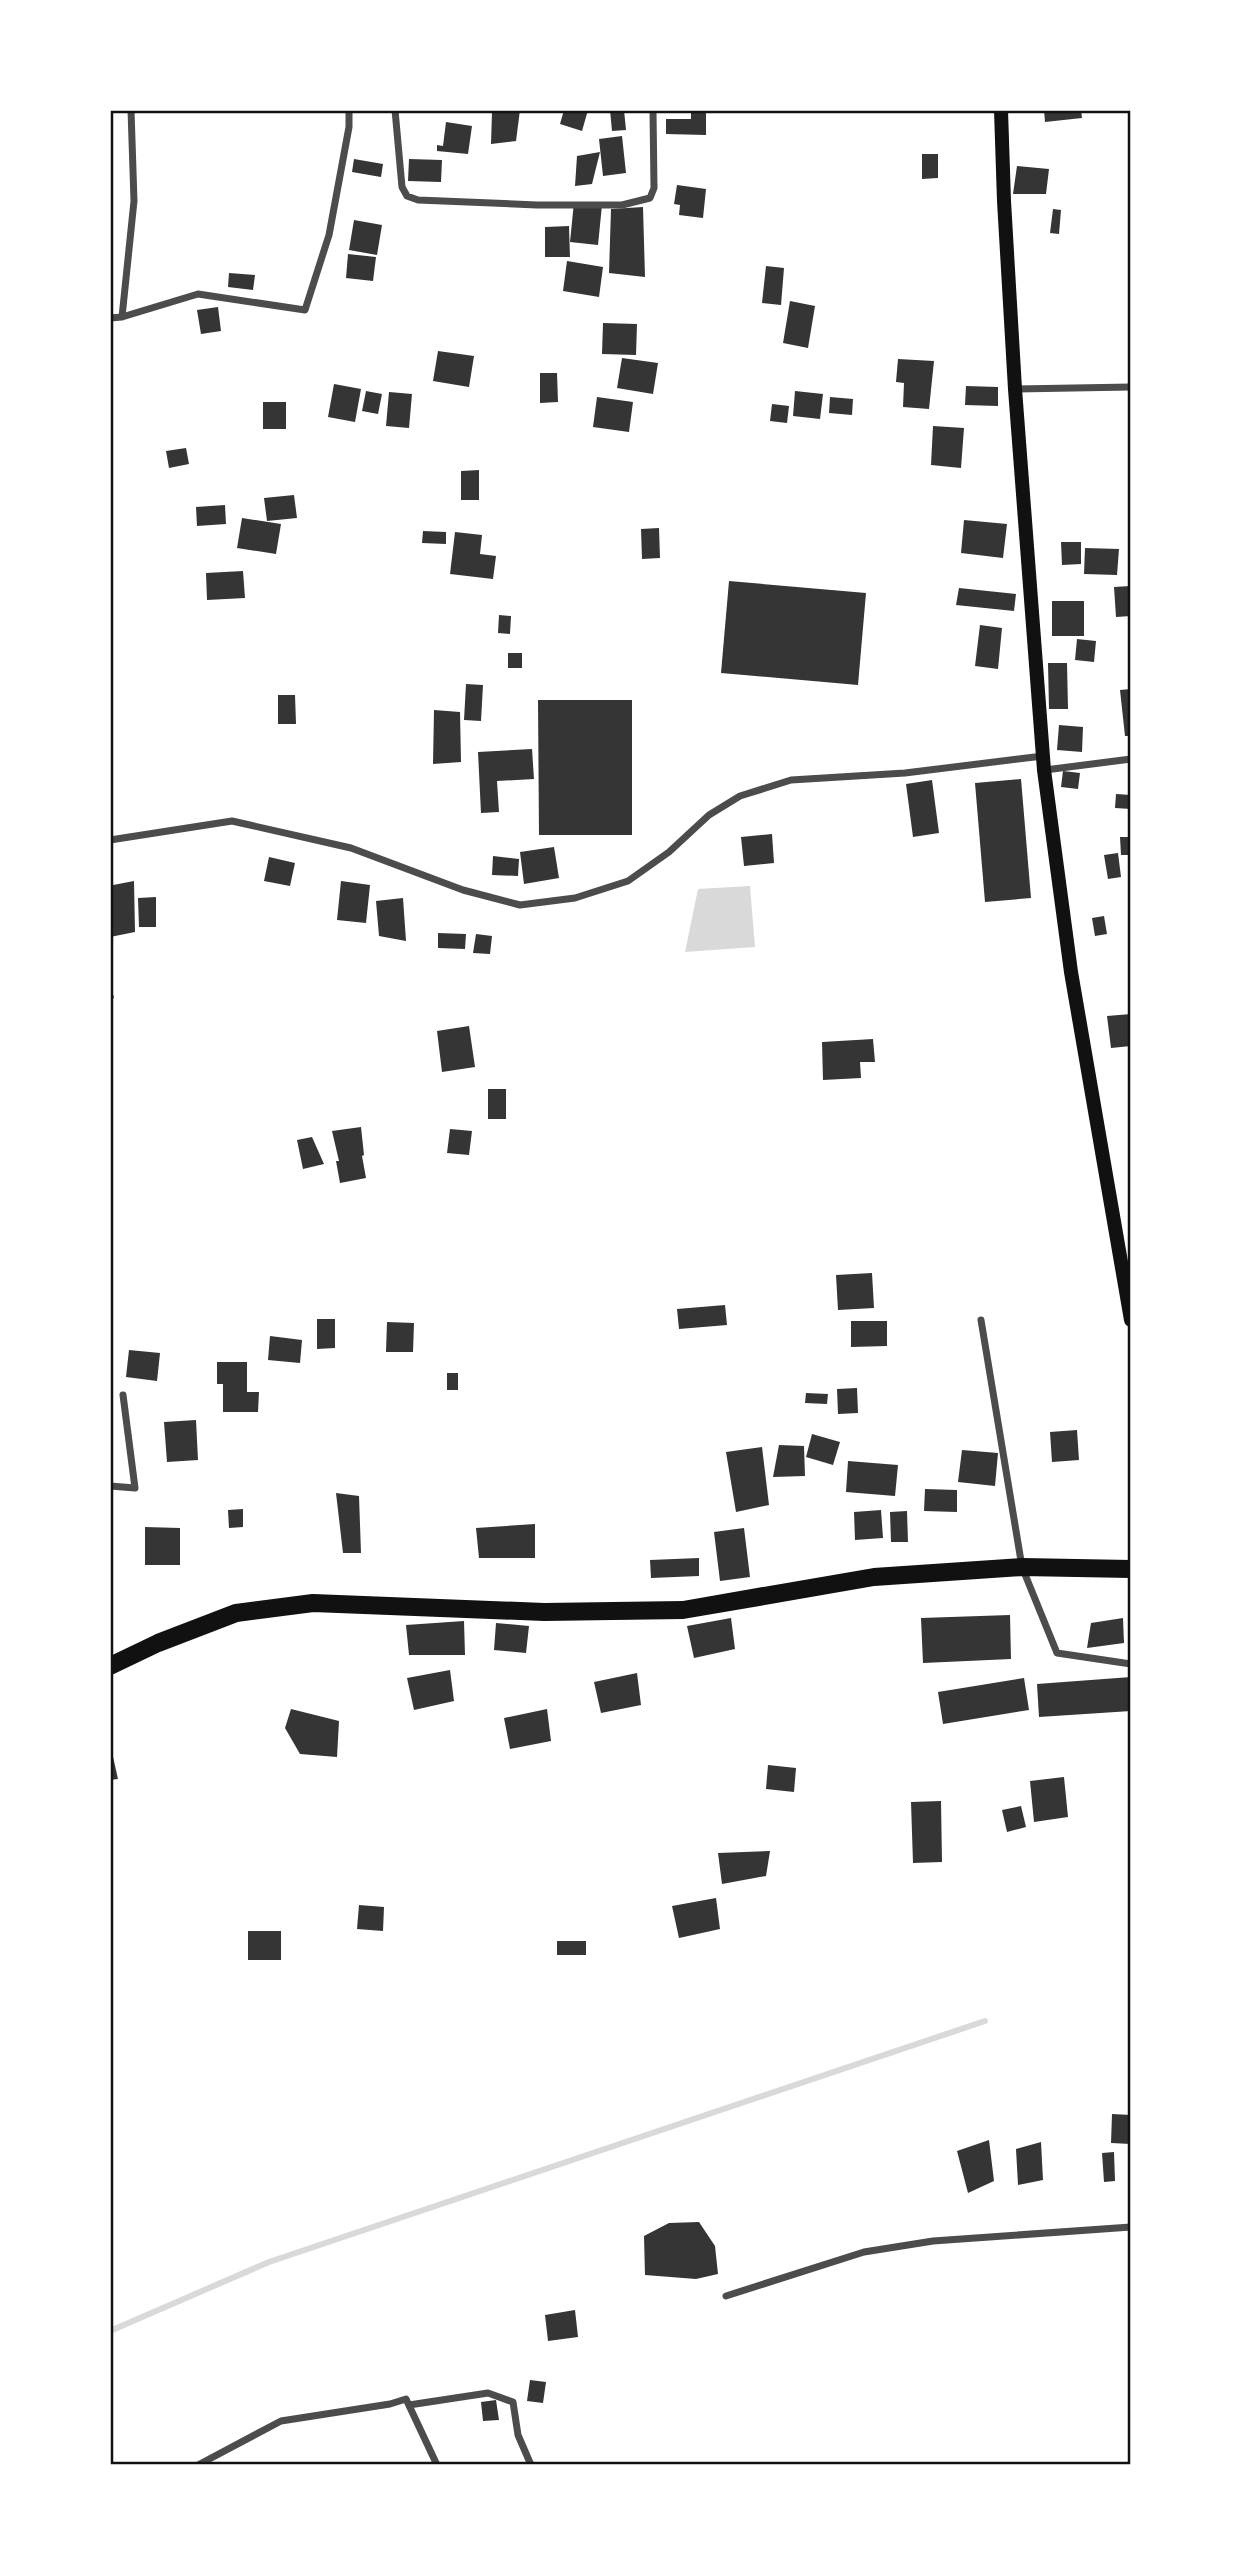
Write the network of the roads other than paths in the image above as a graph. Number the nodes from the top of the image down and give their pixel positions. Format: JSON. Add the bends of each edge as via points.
{"nodes":[{"id":1,"x":131,"y":110,"type":"edge"},
{"id":2,"x":349,"y":110,"type":"edge"},
{"id":3,"x":395,"y":110,"type":"edge"},
{"id":4,"x":653,"y":110,"type":"edge"},
{"id":5,"x":1001,"y":110,"type":"edge"},
{"id":6,"x":122,"y":317,"type":"junction"},
{"id":7,"x":110,"y":318,"type":"edge"},
{"id":8,"x":1131,"y":387,"type":"edge"},
{"id":9,"x":1015,"y":389,"type":"junction"},
{"id":10,"x":1131,"y":760,"type":"edge"},
{"id":11,"x":1044,"y":763,"type":"junction"},
{"id":12,"x":110,"y":840,"type":"edge"},
{"id":13,"x":981,"y":1320,"type":"dead end"},
{"id":14,"x":1131,"y":1320,"type":"edge"},
{"id":15,"x":123,"y":1395,"type":"dead end"},
{"id":16,"x":110,"y":1486,"type":"edge"},
{"id":17,"x":1022,"y":1567,"type":"junction"},
{"id":18,"x":1131,"y":1569,"type":"edge"},
{"id":19,"x":1131,"y":1664,"type":"edge"},
{"id":20,"x":110,"y":1666,"type":"edge"},
{"id":21,"x":1131,"y":2227,"type":"edge"},
{"id":22,"x":726,"y":2296,"type":"dead end"},
{"id":23,"x":409,"y":2405,"type":"junction"},
{"id":24,"x":198,"y":2465,"type":"edge"},
{"id":25,"x":437,"y":2465,"type":"edge"},
{"id":26,"x":531,"y":2465,"type":"edge"}],
"edges":[{"from":1,"to":6,"type":"street","via":[[134,201]]},
{"from":2,"to":6,"type":"street","via":[[329,235],[305,310],[198,294]]},
{"from":3,"to":4,"type":"street","via":[[402,187],[407,196],[418,200],[622,205],[650,198],[654,188]]},
{"from":5,"to":9,"type":"main road"},
{"from":6,"to":7,"type":"street"},
{"from":8,"to":9,"type":"street"},
{"from":9,"to":11,"type":"main road"},
{"from":10,"to":11,"type":"street"},
{"from":11,"to":12,"type":"street","via":[[792,780],[740,796],[709,815],[670,852],[628,881],[575,898],[520,905],[463,890],[351,848],[232,821]]},
{"from":11,"to":14,"type":"main road","via":[[1071,972]]},
{"from":13,"to":17,"type":"street"},
{"from":15,"to":16,"type":"street","via":[[135,1488]]},
{"from":17,"to":18,"type":"main road"},
{"from":17,"to":19,"type":"street","via":[[1057,1653]]},
{"from":17,"to":20,"type":"main road","via":[[874,1577],[683,1610],[544,1612],[313,1603],[236,1613]]},
{"from":21,"to":22,"type":"street","via":[[933,2241],[864,2252]]},
{"from":23,"to":24,"type":"street","via":[[406,2399],[281,2421]]},
{"from":23,"to":25,"type":"street"},
{"from":23,"to":26,"type":"street","via":[[488,2393],[513,2402],[518,2435]]}]}
